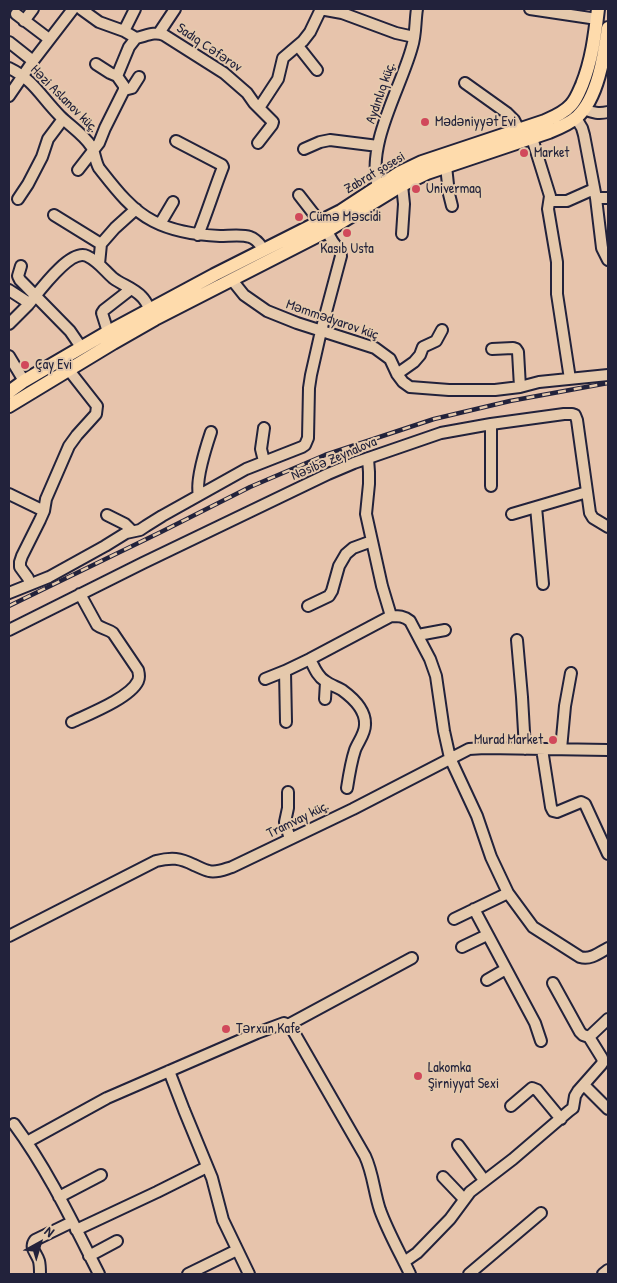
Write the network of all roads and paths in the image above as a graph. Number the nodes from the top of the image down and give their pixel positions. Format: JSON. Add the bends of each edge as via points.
{"nodes":[{"id":1,"x":33,"y":9,"type":"edge"},
{"id":2,"x":73,"y":9,"type":"edge"},
{"id":3,"x":81,"y":9,"type":"edge"},
{"id":4,"x":135,"y":9,"type":"edge"},
{"id":5,"x":175,"y":9,"type":"edge"},
{"id":6,"x":321,"y":9,"type":"edge"},
{"id":7,"x":417,"y":9,"type":"edge"},
{"id":8,"x":530,"y":9,"type":"edge"},
{"id":9,"x":342,"y":11,"type":"edge"},
{"id":10,"x":598,"y":14,"type":"edge"},
{"id":11,"x":608,"y":28,"type":"edge"},
{"id":12,"x":124,"y":31,"type":"junction"},
{"id":13,"x":159,"y":33,"type":"junction"},
{"id":14,"x":414,"y":37,"type":"junction"},
{"id":15,"x":136,"y":38,"type":"junction"},
{"id":16,"x":49,"y":39,"type":"junction"},
{"id":17,"x":9,"y":42,"type":"edge"},
{"id":18,"x":298,"y":46,"type":"junction"},
{"id":19,"x":33,"y":61,"type":"junction"},
{"id":20,"x":96,"y":64,"type":"dead end"},
{"id":21,"x":9,"y":68,"type":"edge"},
{"id":22,"x":317,"y":70,"type":"dead end"},
{"id":23,"x":23,"y":76,"type":"junction"},
{"id":24,"x":117,"y":76,"type":"junction"},
{"id":25,"x":139,"y":77,"type":"dead end"},
{"id":26,"x":465,"y":83,"type":"dead end"},
{"id":27,"x":124,"y":90,"type":"junction"},
{"id":28,"x":9,"y":96,"type":"edge"},
{"id":29,"x":259,"y":108,"type":"junction"},
{"id":30,"x":608,"y":112,"type":"edge"},
{"id":31,"x":580,"y":113,"type":"junction"},
{"id":32,"x":63,"y":119,"type":"junction"},
{"id":33,"x":519,"y":130,"type":"junction"},
{"id":34,"x":532,"y":138,"type":"junction"},
{"id":35,"x":176,"y":141,"type":"dead end"},
{"id":36,"x":258,"y":143,"type":"dead end"},
{"id":37,"x":378,"y":146,"type":"junction"},
{"id":38,"x":304,"y":149,"type":"dead end"},
{"id":39,"x":94,"y":151,"type":"junction"},
{"id":40,"x":446,"y":166,"type":"junction"},
{"id":41,"x":78,"y":170,"type":"dead end"},
{"id":42,"x":402,"y":185,"type":"junction"},
{"id":43,"x":378,"y":187,"type":"junction"},
{"id":44,"x":595,"y":193,"type":"junction"},
{"id":45,"x":299,"y":195,"type":"dead end"},
{"id":46,"x":608,"y":198,"type":"edge"},
{"id":47,"x":18,"y":199,"type":"dead end"},
{"id":48,"x":550,"y":200,"type":"junction"},
{"id":49,"x":173,"y":202,"type":"dead end"},
{"id":50,"x":452,"y":206,"type":"dead end"},
{"id":51,"x":136,"y":209,"type":"junction"},
{"id":52,"x":54,"y":216,"type":"dead end"},
{"id":53,"x":160,"y":224,"type":"junction"},
{"id":54,"x":324,"y":227,"type":"junction"},
{"id":55,"x":402,"y":234,"type":"dead end"},
{"id":56,"x":198,"y":235,"type":"junction"},
{"id":57,"x":101,"y":244,"type":"junction"},
{"id":58,"x":266,"y":255,"type":"junction"},
{"id":59,"x":608,"y":260,"type":"edge"},
{"id":60,"x":99,"y":264,"type":"junction"},
{"id":61,"x":21,"y":266,"type":"dead end"},
{"id":62,"x":232,"y":280,"type":"junction"},
{"id":63,"x":132,"y":289,"type":"junction"},
{"id":64,"x":9,"y":290,"type":"edge"},
{"id":65,"x":32,"y":299,"type":"junction"},
{"id":66,"x":150,"y":310,"type":"junction"},
{"id":67,"x":9,"y":324,"type":"edge"},
{"id":68,"x":442,"y":330,"type":"dead end"},
{"id":69,"x":321,"y":331,"type":"junction"},
{"id":70,"x":108,"y":332,"type":"junction"},
{"id":71,"x":81,"y":347,"type":"junction"},
{"id":72,"x":492,"y":349,"type":"dead end"},
{"id":73,"x":9,"y":356,"type":"edge"},
{"id":74,"x":68,"y":369,"type":"junction"},
{"id":75,"x":397,"y":374,"type":"junction"},
{"id":76,"x":608,"y":375,"type":"edge"},
{"id":77,"x":570,"y":379,"type":"junction"},
{"id":78,"x":27,"y":387,"type":"junction"},
{"id":79,"x":520,"y":387,"type":"junction"},
{"id":80,"x":9,"y":392,"type":"edge"},
{"id":81,"x":9,"y":406,"type":"edge"},
{"id":82,"x":491,"y":424,"type":"junction"},
{"id":83,"x":264,"y":428,"type":"dead end"},
{"id":84,"x":211,"y":432,"type":"dead end"},
{"id":85,"x":368,"y":458,"type":"junction"},
{"id":86,"x":264,"y":461,"type":"junction"},
{"id":87,"x":491,"y":486,"type":"dead end"},
{"id":88,"x":587,"y":492,"type":"junction"},
{"id":89,"x":9,"y":494,"type":"edge"},
{"id":90,"x":199,"y":495,"type":"junction"},
{"id":91,"x":536,"y":507,"type":"junction"},
{"id":92,"x":44,"y":510,"type":"junction"},
{"id":93,"x":512,"y":514,"type":"dead end"},
{"id":94,"x":107,"y":515,"type":"dead end"},
{"id":95,"x":608,"y":527,"type":"edge"},
{"id":96,"x":132,"y":531,"type":"junction"},
{"id":97,"x":372,"y":542,"type":"junction"},
{"id":98,"x":30,"y":584,"type":"junction"},
{"id":99,"x":543,"y":584,"type":"dead end"},
{"id":100,"x":9,"y":593,"type":"edge"},
{"id":101,"x":80,"y":594,"type":"junction"},
{"id":102,"x":308,"y":606,"type":"dead end"},
{"id":103,"x":391,"y":616,"type":"junction"},
{"id":104,"x":9,"y":630,"type":"edge"},
{"id":105,"x":444,"y":630,"type":"dead end"},
{"id":106,"x":418,"y":635,"type":"junction"},
{"id":107,"x":517,"y":640,"type":"dead end"},
{"id":108,"x":310,"y":659,"type":"junction"},
{"id":109,"x":286,"y":671,"type":"junction"},
{"id":110,"x":571,"y":673,"type":"dead end"},
{"id":111,"x":265,"y":679,"type":"dead end"},
{"id":112,"x":326,"y":682,"type":"junction"},
{"id":113,"x":325,"y":699,"type":"dead end"},
{"id":114,"x":72,"y":722,"type":"dead end"},
{"id":115,"x":286,"y":722,"type":"dead end"},
{"id":116,"x":525,"y":749,"type":"junction"},
{"id":117,"x":542,"y":749,"type":"junction"},
{"id":118,"x":561,"y":749,"type":"junction"},
{"id":119,"x":608,"y":750,"type":"edge"},
{"id":120,"x":450,"y":758,"type":"junction"},
{"id":121,"x":347,"y":788,"type":"dead end"},
{"id":122,"x":288,"y":792,"type":"dead end"},
{"id":123,"x":290,"y":839,"type":"junction"},
{"id":124,"x":608,"y":854,"type":"edge"},
{"id":125,"x":508,"y":893,"type":"junction"},
{"id":126,"x":474,"y":909,"type":"junction"},
{"id":127,"x":454,"y":919,"type":"dead end"},
{"id":128,"x":488,"y":935,"type":"junction"},
{"id":129,"x":9,"y":936,"type":"edge"},
{"id":130,"x":462,"y":947,"type":"dead end"},
{"id":131,"x":608,"y":948,"type":"edge"},
{"id":132,"x":412,"y":958,"type":"dead end"},
{"id":133,"x":506,"y":970,"type":"junction"},
{"id":134,"x":487,"y":980,"type":"dead end"},
{"id":135,"x":552,"y":983,"type":"dead end"},
{"id":136,"x":608,"y":1019,"type":"edge"},
{"id":137,"x":288,"y":1025,"type":"junction"},
{"id":138,"x":589,"y":1037,"type":"junction"},
{"id":139,"x":541,"y":1041,"type":"dead end"},
{"id":140,"x":169,"y":1071,"type":"junction"},
{"id":141,"x":584,"y":1085,"type":"junction"},
{"id":142,"x":511,"y":1106,"type":"dead end"},
{"id":143,"x":608,"y":1109,"type":"edge"},
{"id":144,"x":561,"y":1119,"type":"junction"},
{"id":145,"x":11,"y":1123,"type":"edge"},
{"id":146,"x":27,"y":1142,"type":"junction"},
{"id":147,"x":458,"y":1145,"type":"dead end"},
{"id":148,"x":208,"y":1167,"type":"junction"},
{"id":149,"x":101,"y":1176,"type":"dead end"},
{"id":150,"x":442,"y":1177,"type":"dead end"},
{"id":151,"x":484,"y":1180,"type":"junction"},
{"id":152,"x":59,"y":1197,"type":"junction"},
{"id":153,"x":464,"y":1199,"type":"junction"},
{"id":154,"x":541,"y":1213,"type":"dead end"},
{"id":155,"x":74,"y":1226,"type":"junction"},
{"id":156,"x":117,"y":1242,"type":"dead end"},
{"id":157,"x":237,"y":1250,"type":"junction"},
{"id":158,"x":89,"y":1256,"type":"junction"},
{"id":159,"x":404,"y":1262,"type":"junction"},
{"id":160,"x":608,"y":1270,"type":"edge"},
{"id":161,"x":40,"y":1274,"type":"edge"},
{"id":162,"x":99,"y":1274,"type":"edge"},
{"id":163,"x":188,"y":1274,"type":"edge"},
{"id":164,"x":249,"y":1274,"type":"edge"},
{"id":165,"x":410,"y":1274,"type":"edge"},
{"id":166,"x":469,"y":1274,"type":"edge"},
{"id":167,"x":603,"y":1274,"type":"edge"}],
"edges":[{"from":1,"to":16,"type":"street","via":[[20,18]]},
{"from":2,"to":16,"type":"street"},
{"from":3,"to":12,"type":"street","via":[[99,22]]},
{"from":4,"to":12,"type":"street"},
{"from":5,"to":13,"type":"street"},
{"from":6,"to":9,"type":"street"},
{"from":6,"to":18,"type":"street","via":[[310,32]]},
{"from":7,"to":14,"type":"street","name":"Aydınlıq küç."},
{"from":8,"to":10,"type":"street"},
{"from":9,"to":14,"type":"street"},
{"from":10,"to":33,"type":"main road","name":"Zabrat şosesi","via":[[591,59],[575,100],[555,117]]},
{"from":11,"to":31,"type":"main road","via":[[600,71]]},
{"from":12,"to":15,"type":"street"},
{"from":13,"to":15,"type":"street","name":"Sadıq Cəfərov"},
{"from":13,"to":29,"type":"street","name":"Sadıq Cəfərov","via":[[224,73]]},
{"from":14,"to":37,"type":"street","name":"Aydınlıq küç."},
{"from":15,"to":24,"type":"street"},
{"from":16,"to":19,"type":"street"},
{"from":17,"to":19,"type":"street"},
{"from":18,"to":22,"type":"street"},
{"from":18,"to":29,"type":"street","via":[[283,58],[278,79]]},
{"from":19,"to":23,"type":"street"},
{"from":20,"to":24,"type":"street"},
{"from":21,"to":23,"type":"street","name":"Həzi Aslanov küç."},
{"from":23,"to":28,"type":"street"},
{"from":23,"to":32,"type":"street","name":"Həzi Aslanov küç."},
{"from":24,"to":27,"type":"street"},
{"from":25,"to":27,"type":"street","via":[[132,88]]},
{"from":26,"to":33,"type":"street","via":[[507,113]]},
{"from":27,"to":39,"type":"street"},
{"from":29,"to":36,"type":"street","name":"Sadıq Cəfərov","via":[[273,122]]},
{"from":30,"to":31,"type":"street"},
{"from":31,"to":34,"type":"main road","name":"Zabrat şosesi","via":[[559,128]]},
{"from":31,"to":44,"type":"street"},
{"from":32,"to":39,"type":"street","name":"Həzi Aslanov küç."},
{"from":32,"to":47,"type":"street","via":[[48,139],[42,157]]},
{"from":33,"to":43,"type":"main road","name":"Zabrat şosesi","via":[[422,162]]},
{"from":34,"to":40,"type":"main road","name":"Zabrat şosesi"},
{"from":34,"to":48,"type":"street"},
{"from":35,"to":56,"type":"street","via":[[223,167]]},
{"from":37,"to":38,"type":"street","via":[[330,140]]},
{"from":37,"to":43,"type":"street","name":"Aydınlıq küç.","via":[[375,176]]},
{"from":39,"to":41,"type":"street"},
{"from":39,"to":51,"type":"street","name":"Həzi Aslanov küç.","via":[[99,168]]},
{"from":40,"to":42,"type":"main road","name":"Zabrat şosesi"},
{"from":40,"to":50,"type":"street"},
{"from":42,"to":54,"type":"main road","name":"Zabrat şosesi"},
{"from":42,"to":55,"type":"street"},
{"from":43,"to":54,"type":"main road","name":"Zabrat şosesi","via":[[341,211]]},
{"from":44,"to":46,"type":"street"},
{"from":44,"to":48,"type":"street","via":[[567,200]]},
{"from":44,"to":59,"type":"street","via":[[602,248]]},
{"from":45,"to":54,"type":"street"},
{"from":48,"to":77,"type":"street","via":[[548,209],[558,269],[557,294]]},
{"from":49,"to":53,"type":"street"},
{"from":51,"to":53,"type":"street","name":"Həzi Aslanov küç."},
{"from":51,"to":57,"type":"street"},
{"from":52,"to":57,"type":"street"},
{"from":53,"to":56,"type":"street","name":"Həzi Aslanov küç."},
{"from":54,"to":58,"type":"main road","name":"Zabrat şosesi"},
{"from":54,"to":69,"type":"street","via":[[342,252]]},
{"from":56,"to":58,"type":"street","name":"Həzi Aslanov küç.","via":[[249,236],[258,242]]},
{"from":57,"to":60,"type":"street"},
{"from":58,"to":62,"type":"main road","name":"Zabrat şosesi"},
{"from":58,"to":66,"type":"main road","name":"Zabrat şosesi","via":[[214,275]]},
{"from":60,"to":63,"type":"street","via":[[112,277]]},
{"from":60,"to":65,"type":"street","via":[[86,255],[74,256]]},
{"from":61,"to":65,"type":"street","via":[[18,276]]},
{"from":62,"to":69,"type":"street","name":"Məmmədyarov küç","via":[[244,295],[266,311]]},
{"from":62,"to":74,"type":"main road","name":"Zabrat şosesi"},
{"from":63,"to":66,"type":"street"},
{"from":63,"to":70,"type":"street","via":[[102,313]]},
{"from":64,"to":65,"type":"street"},
{"from":65,"to":67,"type":"street"},
{"from":65,"to":71,"type":"street","via":[[70,331]]},
{"from":66,"to":70,"type":"main road","name":"Zabrat şosesi"},
{"from":68,"to":75,"type":"street","via":[[436,341]]},
{"from":69,"to":75,"type":"street","name":"Məmmədyarov küç","via":[[375,348],[390,359]]},
{"from":69,"to":86,"type":"street","via":[[309,388],[308,442]]},
{"from":70,"to":71,"type":"main road","name":"Zabrat şosesi"},
{"from":71,"to":78,"type":"main road","name":"Zabrat şosesi"},
{"from":72,"to":79,"type":"street","via":[[516,349]]},
{"from":73,"to":78,"type":"street"},
{"from":74,"to":78,"type":"main road","name":"Zabrat şosesi"},
{"from":74,"to":92,"type":"street","via":[[97,410],[70,446]]},
{"from":75,"to":79,"type":"street","name":"Məmmədyarov küç","via":[[410,387],[477,391]]},
{"from":76,"to":77,"type":"street","name":"Məmmədyarov küç"},
{"from":77,"to":79,"type":"street","name":"Məmmədyarov küç"},
{"from":78,"to":80,"type":"main road","name":"Zabrat şosesi"},
{"from":78,"to":81,"type":"main road"},
{"from":82,"to":85,"type":"street","name":"Nəsibə Zeynalova","via":[[441,433]]},
{"from":82,"to":87,"type":"street"},
{"from":82,"to":88,"type":"street","name":"Nəsibə Zeynalova","via":[[575,415]]},
{"from":83,"to":86,"type":"street","via":[[261,448]]},
{"from":84,"to":90,"type":"street","via":[[198,486]]},
{"from":85,"to":97,"type":"street","via":[[366,514]]},
{"from":85,"to":101,"type":"street","name":"Nəsibə Zeynalova","via":[[328,474]]},
{"from":86,"to":90,"type":"street"},
{"from":88,"to":91,"type":"street"},
{"from":88,"to":95,"type":"street","name":"Nəsibə Zeynalova","via":[[593,518]]},
{"from":89,"to":92,"type":"street"},
{"from":90,"to":96,"type":"street","via":[[140,530]]},
{"from":91,"to":93,"type":"street"},
{"from":91,"to":99,"type":"street"},
{"from":92,"to":98,"type":"street","via":[[20,562]]},
{"from":94,"to":96,"type":"street"},
{"from":96,"to":98,"type":"street","via":[[49,577]]},
{"from":97,"to":102,"type":"street","via":[[353,548],[346,554],[329,596]]},
{"from":97,"to":103,"type":"street"},
{"from":98,"to":100,"type":"street"},
{"from":101,"to":104,"type":"street","name":"Nəsibə Zeynalova"},
{"from":101,"to":114,"type":"street","via":[[97,625],[114,633],[140,675],[128,693]]},
{"from":103,"to":106,"type":"street","via":[[406,617]]},
{"from":103,"to":108,"type":"street"},
{"from":105,"to":106,"type":"street"},
{"from":106,"to":120,"type":"street","via":[[436,676]]},
{"from":107,"to":116,"type":"street"},
{"from":108,"to":109,"type":"street"},
{"from":108,"to":112,"type":"street"},
{"from":109,"to":111,"type":"street"},
{"from":109,"to":115,"type":"street"},
{"from":110,"to":118,"type":"street"},
{"from":112,"to":113,"type":"street"},
{"from":112,"to":121,"type":"street","via":[[353,699],[365,720],[366,726],[355,749]]},
{"from":116,"to":117,"type":"street","name":"Tramvay küç."},
{"from":116,"to":120,"type":"street","name":"Tramvay küç.","via":[[469,749]]},
{"from":117,"to":118,"type":"street","name":"Tramvay küç."},
{"from":117,"to":124,"type":"street","via":[[553,811],[581,802],[584,804]]},
{"from":118,"to":119,"type":"street","name":"Tramvay küç."},
{"from":120,"to":123,"type":"street","name":"Tramvay küç."},
{"from":120,"to":125,"type":"street"},
{"from":122,"to":123,"type":"street","via":[[285,822]]},
{"from":123,"to":129,"type":"street","name":"Tramvay küç.","via":[[218,871],[208,871],[176,858],[156,861]]},
{"from":125,"to":126,"type":"street"},
{"from":125,"to":131,"type":"street","via":[[533,927],[580,957],[591,958]]},
{"from":126,"to":127,"type":"street"},
{"from":126,"to":128,"type":"street"},
{"from":128,"to":130,"type":"street"},
{"from":128,"to":133,"type":"street"},
{"from":132,"to":137,"type":"street"},
{"from":133,"to":134,"type":"street"},
{"from":133,"to":139,"type":"street","via":[[536,1023]]},
{"from":135,"to":138,"type":"street","via":[[580,1032]]},
{"from":136,"to":138,"type":"street"},
{"from":137,"to":140,"type":"street","via":[[279,1024]]},
{"from":137,"to":159,"type":"street","via":[[365,1156],[382,1217]]},
{"from":138,"to":141,"type":"street","via":[[603,1062]]},
{"from":140,"to":146,"type":"street","via":[[108,1098]]},
{"from":140,"to":148,"type":"street"},
{"from":141,"to":143,"type":"street"},
{"from":141,"to":144,"type":"street","via":[[578,1091],[573,1108]]},
{"from":142,"to":144,"type":"street","via":[[534,1088]]},
{"from":144,"to":151,"type":"street"},
{"from":145,"to":146,"type":"street"},
{"from":146,"to":152,"type":"street"},
{"from":147,"to":151,"type":"street"},
{"from":148,"to":155,"type":"street"},
{"from":148,"to":157,"type":"street","via":[[223,1220]]},
{"from":149,"to":152,"type":"street"},
{"from":150,"to":153,"type":"street"},
{"from":151,"to":153,"type":"street"},
{"from":152,"to":155,"type":"street"},
{"from":153,"to":159,"type":"street","via":[[450,1219]]},
{"from":154,"to":166,"type":"street"},
{"from":155,"to":158,"type":"street"},
{"from":155,"to":161,"type":"street","via":[[35,1240],[32,1246],[39,1260]]},
{"from":156,"to":158,"type":"street"},
{"from":157,"to":163,"type":"street"},
{"from":157,"to":164,"type":"street"},
{"from":158,"to":162,"type":"street"},
{"from":159,"to":165,"type":"street"},
{"from":160,"to":167,"type":"street"}]}
